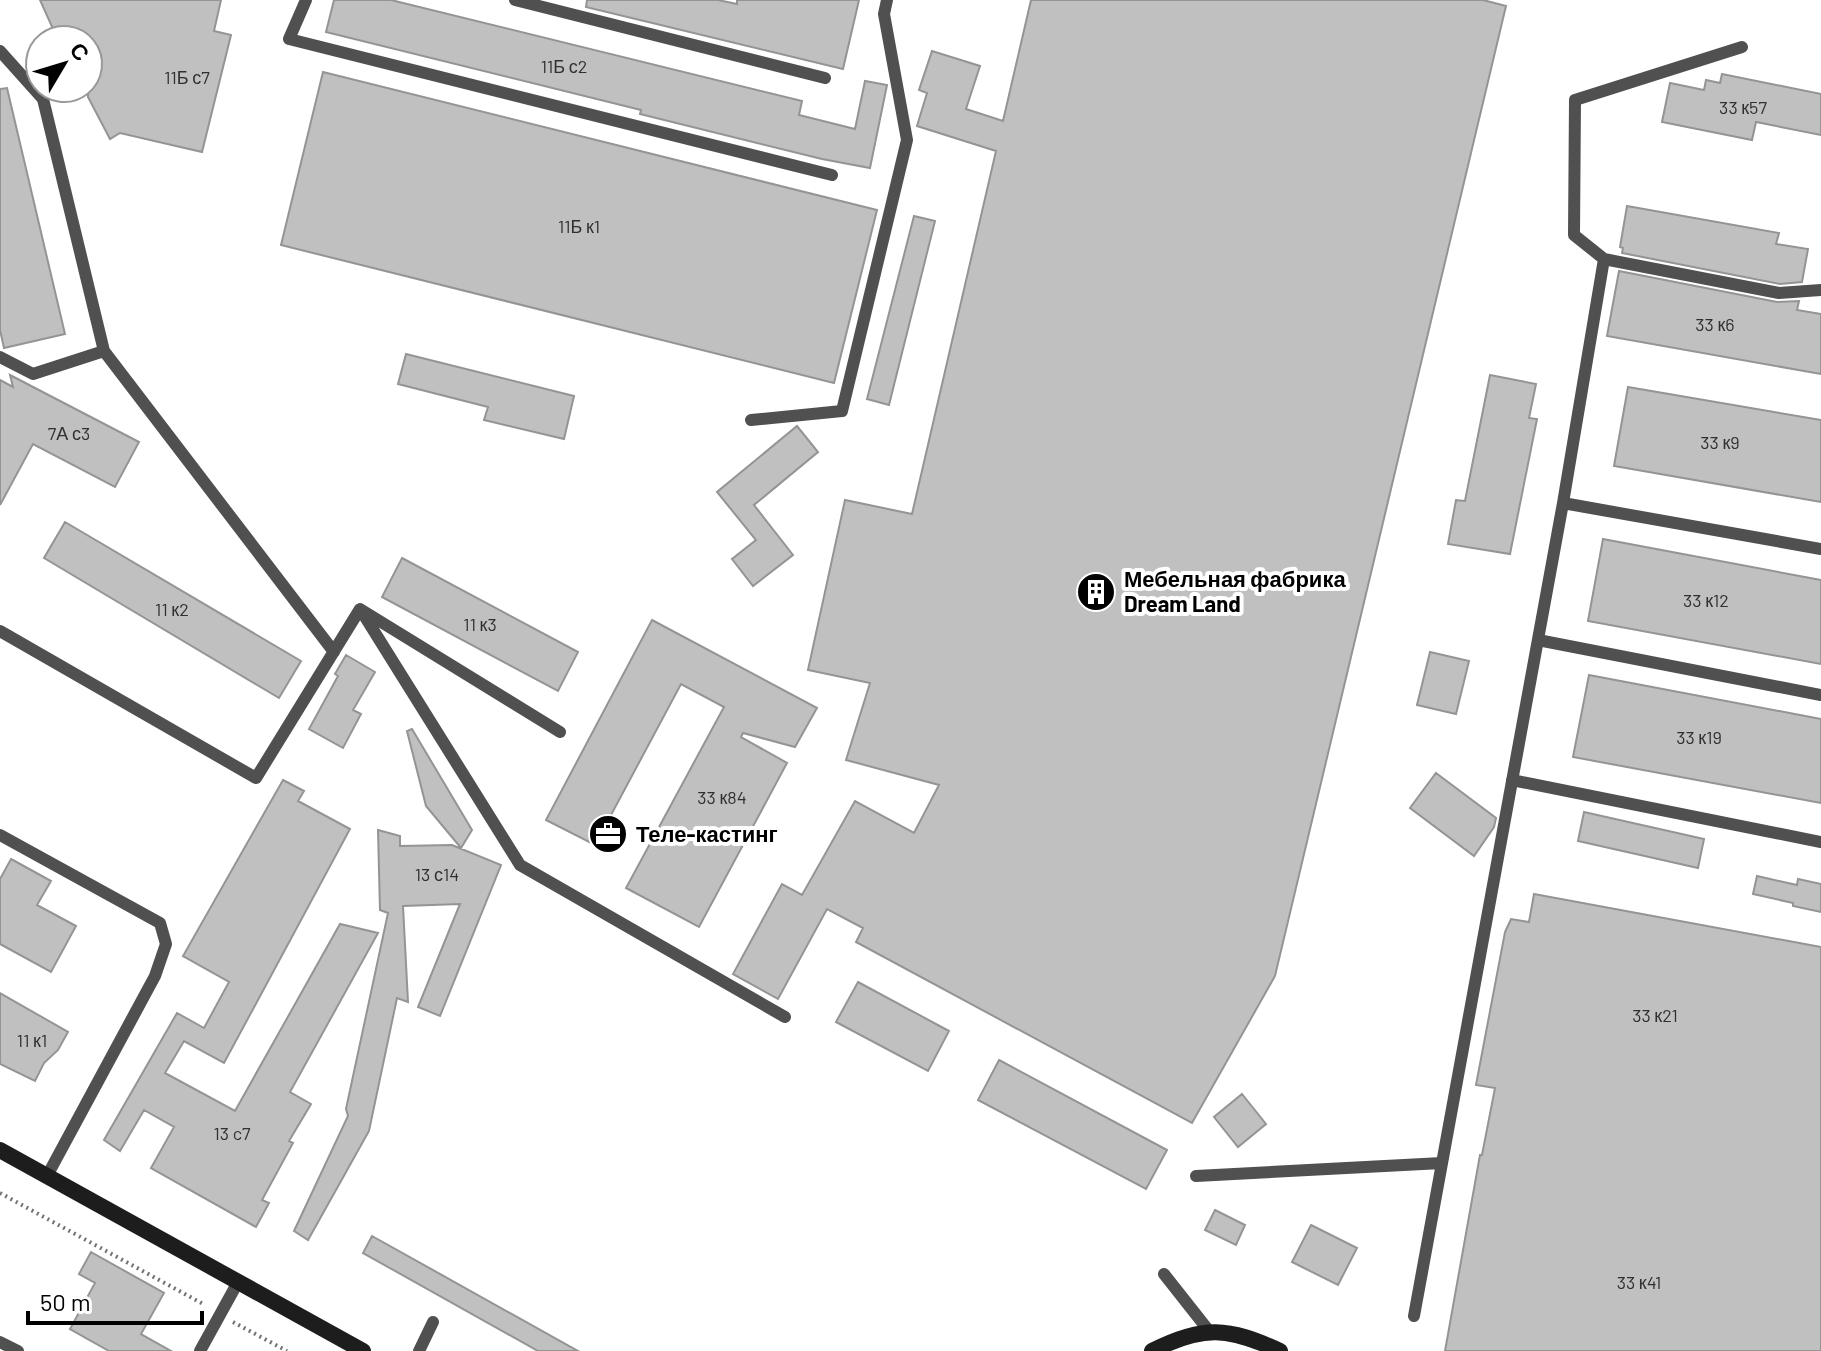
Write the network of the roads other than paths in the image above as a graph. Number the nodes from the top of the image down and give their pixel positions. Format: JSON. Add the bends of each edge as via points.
{"nodes":[{"id":1,"x":306,"y":0,"type":"edge"},
{"id":2,"x":515,"y":0,"type":"edge"},
{"id":3,"x":887,"y":0,"type":"edge"},
{"id":4,"x":1742,"y":47,"type":"dead end"},
{"id":5,"x":0,"y":51,"type":"edge"},
{"id":6,"x":825,"y":78,"type":"dead end"},
{"id":7,"x":832,"y":175,"type":"dead end"},
{"id":8,"x":1604,"y":259,"type":"junction"},
{"id":9,"x":1821,"y":290,"type":"edge"},
{"id":10,"x":104,"y":351,"type":"junction"},
{"id":11,"x":0,"y":357,"type":"edge"},
{"id":12,"x":751,"y":420,"type":"dead end"},
{"id":13,"x":1563,"y":503,"type":"junction"},
{"id":14,"x":1821,"y":549,"type":"edge"},
{"id":15,"x":360,"y":609,"type":"junction"},
{"id":16,"x":0,"y":631,"type":"edge"},
{"id":17,"x":1538,"y":640,"type":"junction"},
{"id":18,"x":334,"y":652,"type":"junction"},
{"id":19,"x":1821,"y":695,"type":"edge"},
{"id":20,"x":560,"y":732,"type":"dead end"},
{"id":21,"x":1512,"y":780,"type":"junction"},
{"id":22,"x":0,"y":835,"type":"edge"},
{"id":23,"x":1821,"y":842,"type":"edge"},
{"id":24,"x":785,"y":1017,"type":"dead end"},
{"id":25,"x":0,"y":1150,"type":"edge"},
{"id":26,"x":1442,"y":1163,"type":"junction"},
{"id":27,"x":47,"y":1176,"type":"junction"},
{"id":28,"x":1196,"y":1176,"type":"dead end"},
{"id":29,"x":1164,"y":1274,"type":"dead end"},
{"id":30,"x":238,"y":1282,"type":"junction"},
{"id":31,"x":1414,"y":1316,"type":"dead end"},
{"id":32,"x":433,"y":1322,"type":"dead end"},
{"id":33,"x":1209,"y":1331,"type":"junction"},
{"id":34,"x":0,"y":1342,"type":"edge"},
{"id":35,"x":18,"y":1351,"type":"edge"},
{"id":36,"x":200,"y":1351,"type":"edge"},
{"id":37,"x":363,"y":1351,"type":"edge"},
{"id":38,"x":419,"y":1351,"type":"edge"},
{"id":39,"x":1152,"y":1351,"type":"edge"},
{"id":40,"x":1280,"y":1351,"type":"edge"}],
"edges":[{"from":1,"to":7,"type":"lane","via":[[289,39]]},
{"from":2,"to":6,"type":"lane"},
{"from":3,"to":12,"type":"lane","via":[[884,14],[907,140],[842,411]]},
{"from":4,"to":8,"type":"lane","via":[[1575,100],[1574,235]]},
{"from":5,"to":10,"type":"lane","via":[[43,99]]},
{"from":8,"to":9,"type":"lane","via":[[1779,293]]},
{"from":8,"to":13,"type":"lane"},
{"from":10,"to":11,"type":"lane","via":[[33,374]]},
{"from":10,"to":18,"type":"lane"},
{"from":13,"to":14,"type":"lane"},
{"from":13,"to":17,"type":"lane"},
{"from":15,"to":18,"type":"lane"},
{"from":15,"to":20,"type":"lane"},
{"from":15,"to":24,"type":"lane","via":[[520,865]]},
{"from":16,"to":18,"type":"lane","via":[[256,778]]},
{"from":17,"to":19,"type":"lane"},
{"from":17,"to":21,"type":"lane"},
{"from":21,"to":23,"type":"lane"},
{"from":21,"to":26,"type":"lane"},
{"from":22,"to":27,"type":"lane","via":[[160,923],[166,944],[155,976]]},
{"from":25,"to":27,"type":"street"},
{"from":26,"to":28,"type":"lane"},
{"from":26,"to":31,"type":"lane"},
{"from":27,"to":30,"type":"street"},
{"from":29,"to":33,"type":"lane"},
{"from":30,"to":36,"type":"lane"},
{"from":30,"to":37,"type":"street"},
{"from":32,"to":38,"type":"lane"},
{"from":33,"to":39,"type":"street"},
{"from":33,"to":40,"type":"street","via":[[1252,1338]]},
{"from":34,"to":35,"type":"lane"}]}
